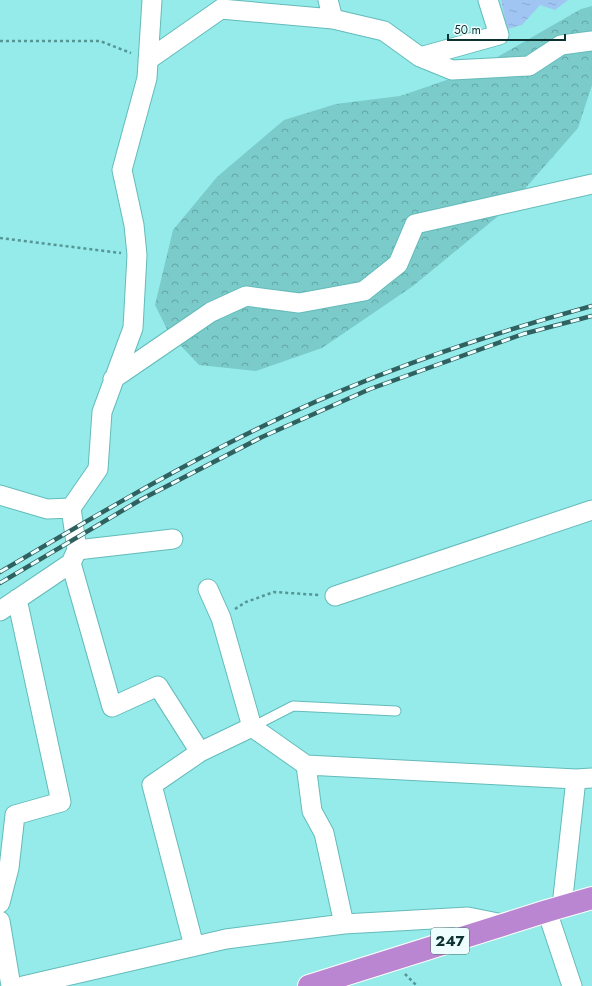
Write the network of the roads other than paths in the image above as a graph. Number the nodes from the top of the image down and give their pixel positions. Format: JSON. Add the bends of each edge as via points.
{"nodes":[{"id":1,"x":152,"y":0,"type":"edge"},
{"id":2,"x":328,"y":0,"type":"edge"},
{"id":3,"x":488,"y":0,"type":"edge"},
{"id":4,"x":333,"y":19,"type":"junction"},
{"id":5,"x":592,"y":41,"type":"edge"},
{"id":6,"x":420,"y":57,"type":"junction"},
{"id":7,"x":148,"y":60,"type":"junction"},
{"id":8,"x":592,"y":184,"type":"edge"},
{"id":9,"x":113,"y":380,"type":"junction"},
{"id":10,"x":0,"y":495,"type":"edge"},
{"id":11,"x":71,"y":508,"type":"junction"},
{"id":12,"x":592,"y":510,"type":"edge"},
{"id":13,"x":173,"y":539,"type":"dead end"},
{"id":14,"x":74,"y":557,"type":"junction"},
{"id":15,"x":208,"y":590,"type":"dead end"},
{"id":16,"x":335,"y":596,"type":"road end"},
{"id":17,"x":17,"y":600,"type":"junction"},
{"id":18,"x":0,"y":611,"type":"edge"},
{"id":19,"x":396,"y":711,"type":"dead end"},
{"id":20,"x":252,"y":727,"type":"junction"},
{"id":21,"x":200,"y":752,"type":"junction"},
{"id":22,"x":306,"y":765,"type":"junction"},
{"id":23,"x":584,"y":778,"type":"edge"},
{"id":24,"x":592,"y":898,"type":"edge"},
{"id":25,"x":0,"y":903,"type":"edge"},
{"id":26,"x":554,"y":908,"type":"junction"},
{"id":27,"x":0,"y":921,"type":"edge"},
{"id":28,"x":344,"y":924,"type":"junction"},
{"id":29,"x":503,"y":924,"type":"junction"},
{"id":30,"x":194,"y":946,"type":"junction"},
{"id":31,"x":11,"y":986,"type":"edge"},
{"id":32,"x":23,"y":986,"type":"edge"},
{"id":33,"x":309,"y":986,"type":"edge"},
{"id":34,"x":572,"y":986,"type":"edge"}],
"edges":[{"from":1,"to":7,"type":"street"},
{"from":2,"to":4,"type":"street"},
{"from":3,"to":6,"type":"street","via":[[499,35]]},
{"from":4,"to":6,"type":"street","via":[[384,31]]},
{"from":4,"to":7,"type":"street","via":[[221,9]]},
{"from":5,"to":6,"type":"street","via":[[561,45],[529,66],[452,70]]},
{"from":7,"to":9,"type":"street","via":[[147,78],[122,170],[134,225],[137,255],[133,328]]},
{"from":8,"to":9,"type":"street","via":[[415,224],[398,264],[364,291],[299,303],[246,296],[211,312]]},
{"from":9,"to":11,"type":"street","via":[[102,412],[98,469]]},
{"from":10,"to":11,"type":"street","via":[[47,509]]},
{"from":11,"to":14,"type":"street"},
{"from":12,"to":16,"type":"street"},
{"from":13,"to":14,"type":"street"},
{"from":14,"to":17,"type":"street"},
{"from":14,"to":21,"type":"street","via":[[112,707],[158,686]]},
{"from":15,"to":20,"type":"street","via":[[221,618]]},
{"from":17,"to":18,"type":"street"},
{"from":17,"to":25,"type":"street","via":[[61,802],[15,815],[9,868]]},
{"from":19,"to":20,"type":"lane","via":[[293,706]]},
{"from":20,"to":21,"type":"street"},
{"from":20,"to":22,"type":"street"},
{"from":21,"to":30,"type":"street","via":[[152,785]]},
{"from":22,"to":23,"type":"street"},
{"from":22,"to":28,"type":"street","via":[[312,811],[324,833]]},
{"from":23,"to":26,"type":"street"},
{"from":24,"to":26,"type":"highway","number":"247"},
{"from":26,"to":29,"type":"highway","number":"247"},
{"from":26,"to":34,"type":"street"},
{"from":27,"to":31,"type":"street"},
{"from":28,"to":29,"type":"street","via":[[468,917]]},
{"from":28,"to":30,"type":"street","via":[[226,939]]},
{"from":29,"to":33,"type":"highway","number":"247"},
{"from":30,"to":32,"type":"street"}]}
